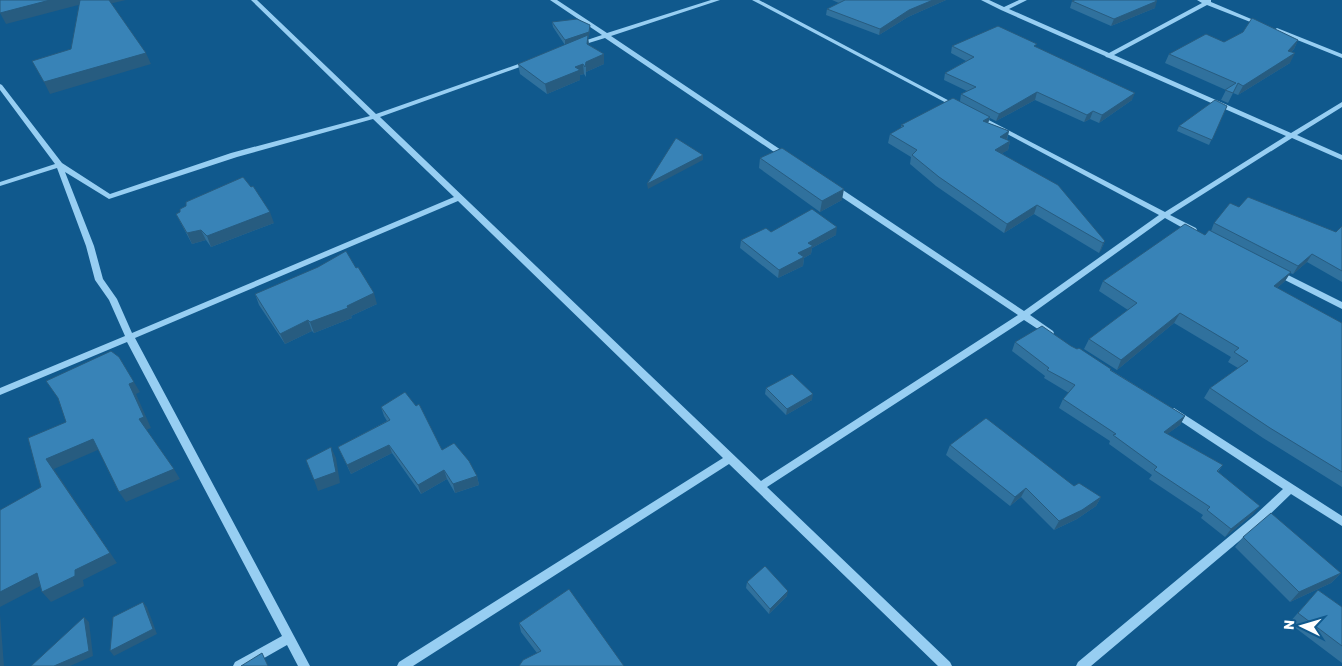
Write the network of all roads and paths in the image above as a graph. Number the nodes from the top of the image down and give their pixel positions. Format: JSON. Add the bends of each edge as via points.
{"nodes":[{"id":1,"x":254,"y":0,"type":"edge"},
{"id":2,"x":554,"y":0,"type":"edge"},
{"id":3,"x":717,"y":0,"type":"edge"},
{"id":4,"x":755,"y":0,"type":"edge"},
{"id":5,"x":984,"y":0,"type":"edge"},
{"id":6,"x":1024,"y":0,"type":"edge"},
{"id":7,"x":1206,"y":1,"type":"edge"},
{"id":8,"x":1003,"y":9,"type":"junction"},
{"id":9,"x":606,"y":35,"type":"junction"},
{"id":10,"x":569,"y":48,"type":"edge"},
{"id":11,"x":1108,"y":56,"type":"junction"},
{"id":12,"x":1342,"y":56,"type":"edge"},
{"id":13,"x":532,"y":61,"type":"edge"},
{"id":14,"x":0,"y":86,"type":"edge"},
{"id":15,"x":1342,"y":104,"type":"edge"},
{"id":16,"x":964,"y":110,"type":"edge"},
{"id":17,"x":973,"y":114,"type":"edge"},
{"id":18,"x":376,"y":116,"type":"junction"},
{"id":19,"x":1292,"y":136,"type":"junction"},
{"id":20,"x":1342,"y":158,"type":"edge"},
{"id":21,"x":794,"y":162,"type":"edge"},
{"id":22,"x":59,"y":165,"type":"junction"},
{"id":23,"x":0,"y":184,"type":"edge"},
{"id":24,"x":827,"y":184,"type":"edge"},
{"id":25,"x":460,"y":197,"type":"junction"},
{"id":26,"x":1165,"y":215,"type":"junction"},
{"id":27,"x":1201,"y":233,"type":"edge"},
{"id":28,"x":1271,"y":270,"type":"edge"},
{"id":29,"x":1342,"y":306,"type":"edge"},
{"id":30,"x":1023,"y":316,"type":"junction"},
{"id":31,"x":1056,"y":337,"type":"edge"},
{"id":32,"x":130,"y":338,"type":"junction"},
{"id":33,"x":0,"y":392,"type":"edge"},
{"id":34,"x":1162,"y":404,"type":"edge"},
{"id":35,"x":730,"y":458,"type":"junction"},
{"id":36,"x":760,"y":487,"type":"junction"},
{"id":37,"x":1290,"y":488,"type":"junction"},
{"id":38,"x":1342,"y":522,"type":"edge"},
{"id":39,"x":289,"y":638,"type":"junction"},
{"id":40,"x":239,"y":666,"type":"edge"},
{"id":41,"x":304,"y":666,"type":"edge"},
{"id":42,"x":403,"y":666,"type":"edge"},
{"id":43,"x":946,"y":666,"type":"edge"},
{"id":44,"x":1082,"y":666,"type":"edge"}],
"edges":[{"from":1,"to":18,"type":"street"},
{"from":2,"to":9,"type":"street"},
{"from":3,"to":9,"type":"street"},
{"from":4,"to":16,"type":"street"},
{"from":5,"to":8,"type":"street"},
{"from":6,"to":8,"type":"street"},
{"from":7,"to":11,"type":"street"},
{"from":7,"to":12,"type":"street"},
{"from":8,"to":11,"type":"street"},
{"from":9,"to":10,"type":"street"},
{"from":9,"to":21,"type":"street"},
{"from":11,"to":19,"type":"street"},
{"from":13,"to":18,"type":"street"},
{"from":14,"to":22,"type":"street"},
{"from":15,"to":19,"type":"street"},
{"from":17,"to":26,"type":"street"},
{"from":18,"to":22,"type":"street","via":[[234,156],[109,197]]},
{"from":18,"to":25,"type":"street"},
{"from":19,"to":20,"type":"street"},
{"from":19,"to":26,"type":"street"},
{"from":22,"to":23,"type":"street"},
{"from":22,"to":32,"type":"street","via":[[90,246],[99,280],[113,298]]},
{"from":24,"to":30,"type":"street"},
{"from":25,"to":32,"type":"street"},
{"from":25,"to":35,"type":"street"},
{"from":26,"to":27,"type":"street"},
{"from":26,"to":30,"type":"street"},
{"from":28,"to":29,"type":"street"},
{"from":30,"to":31,"type":"street"},
{"from":30,"to":36,"type":"street"},
{"from":32,"to":33,"type":"street"},
{"from":32,"to":39,"type":"street"},
{"from":34,"to":37,"type":"street"},
{"from":35,"to":36,"type":"street"},
{"from":35,"to":42,"type":"street"},
{"from":36,"to":43,"type":"street"},
{"from":37,"to":38,"type":"street"},
{"from":37,"to":44,"type":"street","via":[[1259,518]]},
{"from":39,"to":40,"type":"street"},
{"from":39,"to":41,"type":"street"}]}
